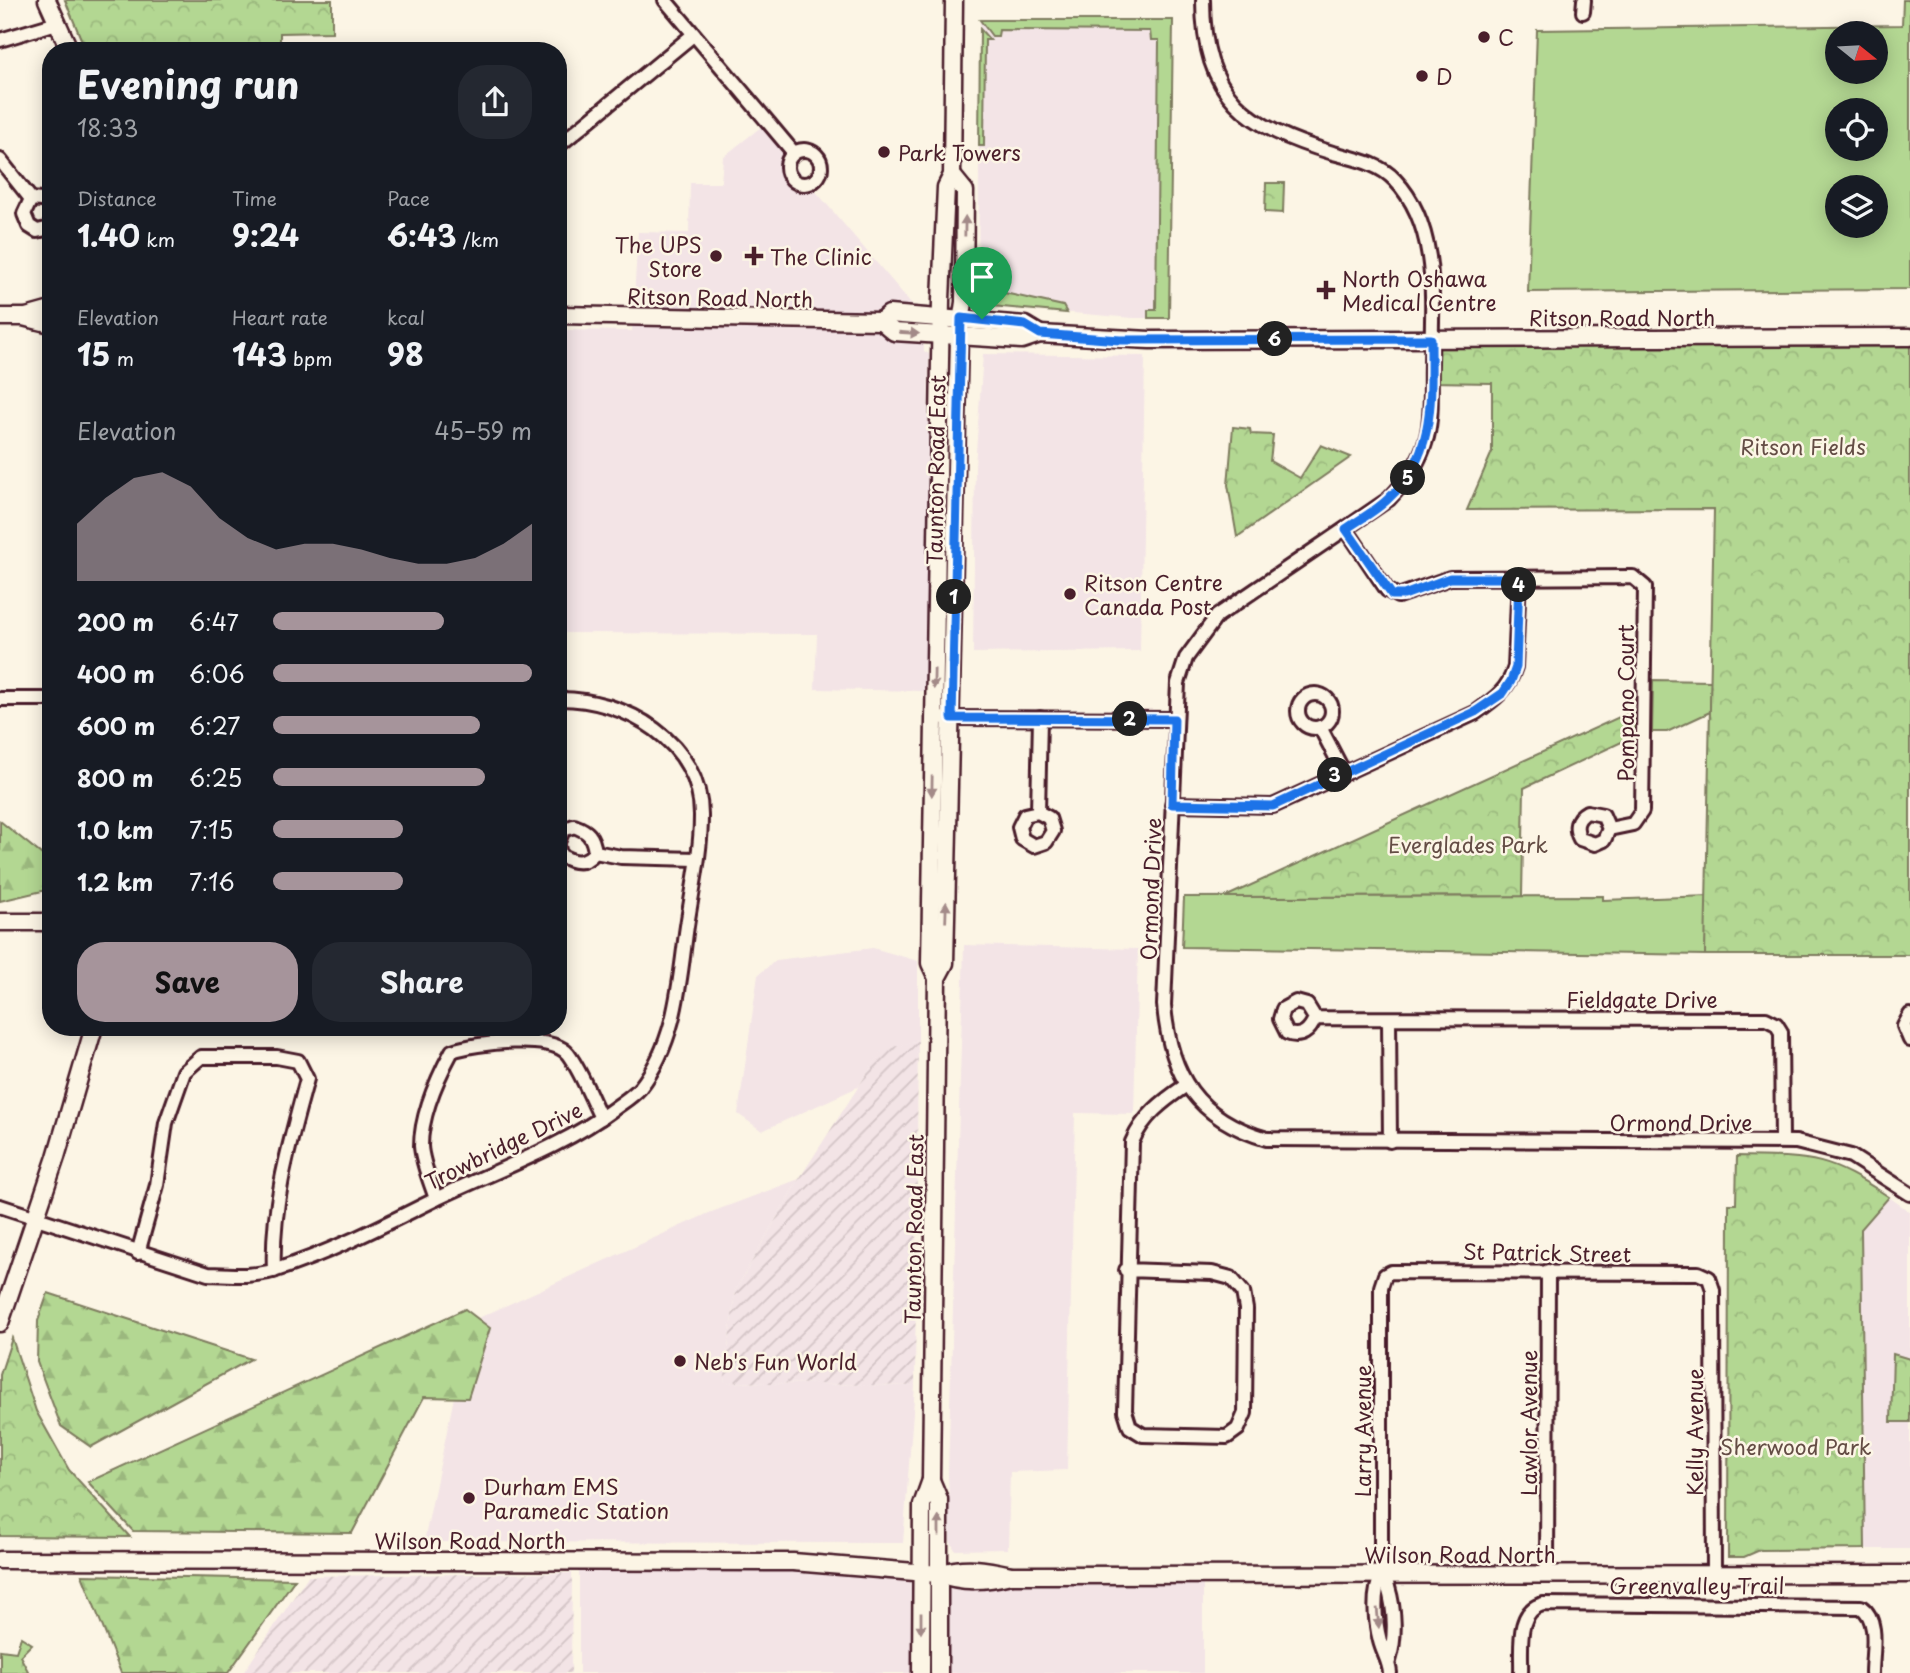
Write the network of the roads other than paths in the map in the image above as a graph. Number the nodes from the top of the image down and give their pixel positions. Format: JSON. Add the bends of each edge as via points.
{"nodes":[{"id":1,"x":47,"y":0,"type":"edge"},
{"id":2,"x":665,"y":0,"type":"edge"},
{"id":3,"x":954,"y":0,"type":"edge"},
{"id":4,"x":1203,"y":0,"type":"edge"},
{"id":5,"x":57,"y":23,"type":"junction"},
{"id":6,"x":693,"y":35,"type":"junction"},
{"id":7,"x":0,"y":40,"type":"edge"},
{"id":8,"x":66,"y":42,"type":"edge"},
{"id":9,"x":567,"y":139,"type":"edge"},
{"id":10,"x":794,"y":153,"type":"dead end"},
{"id":11,"x":0,"y":160,"type":"edge"},
{"id":12,"x":952,"y":175,"type":"junction"},
{"id":13,"x":31,"y":199,"type":"junction"},
{"id":14,"x":42,"y":200,"type":"edge"},
{"id":15,"x":42,"y":230,"type":"edge"},
{"id":16,"x":42,"y":312,"type":"edge"},
{"id":17,"x":567,"y":315,"type":"edge"},
{"id":18,"x":0,"y":317,"type":"edge"},
{"id":19,"x":23,"y":317,"type":"junction"},
{"id":20,"x":941,"y":317,"type":"junction"},
{"id":21,"x":961,"y":318,"type":"junction"},
{"id":22,"x":881,"y":321,"type":"junction"},
{"id":23,"x":42,"y":322,"type":"edge"},
{"id":24,"x":1040,"y":334,"type":"junction"},
{"id":25,"x":940,"y":336,"type":"junction"},
{"id":26,"x":959,"y":337,"type":"junction"},
{"id":27,"x":1910,"y":337,"type":"edge"},
{"id":28,"x":1431,"y":339,"type":"junction"},
{"id":29,"x":1346,"y":529,"type":"junction"},
{"id":30,"x":1519,"y":578,"type":"junction"},
{"id":31,"x":0,"y":699,"type":"edge"},
{"id":32,"x":42,"y":699,"type":"edge"},
{"id":33,"x":567,"y":700,"type":"edge"},
{"id":34,"x":933,"y":718,"type":"junction"},
{"id":35,"x":952,"y":718,"type":"junction"},
{"id":36,"x":1041,"y":718,"type":"junction"},
{"id":37,"x":1174,"y":719,"type":"junction"},
{"id":38,"x":1321,"y":727,"type":"dead end"},
{"id":39,"x":1343,"y":771,"type":"junction"},
{"id":40,"x":1172,"y":804,"type":"junction"},
{"id":41,"x":1038,"y":812,"type":"dead end"},
{"id":42,"x":567,"y":828,"type":"edge"},
{"id":43,"x":1609,"y":829,"type":"dead end"},
{"id":44,"x":595,"y":852,"type":"junction"},
{"id":45,"x":567,"y":859,"type":"edge"},
{"id":46,"x":696,"y":859,"type":"junction"},
{"id":47,"x":0,"y":922,"type":"edge"},
{"id":48,"x":42,"y":922,"type":"edge"},
{"id":49,"x":937,"y":978,"type":"junction"},
{"id":50,"x":1910,"y":1015,"type":"edge"},
{"id":51,"x":1315,"y":1018,"type":"dead end"},
{"id":52,"x":1389,"y":1020,"type":"junction"},
{"id":53,"x":91,"y":1036,"type":"edge"},
{"id":54,"x":1910,"y":1040,"type":"edge"},
{"id":55,"x":1185,"y":1086,"type":"junction"},
{"id":56,"x":601,"y":1118,"type":"junction"},
{"id":57,"x":1390,"y":1141,"type":"junction"},
{"id":58,"x":1782,"y":1141,"type":"junction"},
{"id":59,"x":1910,"y":1194,"type":"edge"},
{"id":60,"x":436,"y":1199,"type":"junction"},
{"id":61,"x":0,"y":1206,"type":"edge"},
{"id":62,"x":35,"y":1218,"type":"junction"},
{"id":63,"x":138,"y":1253,"type":"junction"},
{"id":64,"x":1126,"y":1270,"type":"junction"},
{"id":65,"x":274,"y":1271,"type":"junction"},
{"id":66,"x":1548,"y":1271,"type":"junction"},
{"id":67,"x":1381,"y":1287,"type":"joint"},
{"id":68,"x":1713,"y":1290,"type":"joint"},
{"id":69,"x":0,"y":1323,"type":"edge"},
{"id":70,"x":931,"y":1480,"type":"junction"},
{"id":71,"x":0,"y":1560,"type":"edge"},
{"id":72,"x":921,"y":1573,"type":"junction"},
{"id":73,"x":939,"y":1574,"type":"junction"},
{"id":74,"x":1714,"y":1574,"type":"junction"},
{"id":75,"x":1910,"y":1574,"type":"edge"},
{"id":76,"x":1382,"y":1575,"type":"junction"},
{"id":77,"x":1546,"y":1575,"type":"junction"},
{"id":78,"x":1389,"y":1667,"type":"edge"},
{"id":79,"x":921,"y":1673,"type":"edge"},
{"id":80,"x":939,"y":1673,"type":"edge"},
{"id":81,"x":1521,"y":1673,"type":"edge"},
{"id":82,"x":1872,"y":1673,"type":"edge"}],
"edges":[{"from":1,"to":5,"type":"main road"},
{"from":2,"to":6,"type":"street"},
{"from":3,"to":12,"type":"main road","name":"Taunton Road East"},
{"from":4,"to":28,"type":"street","name":"Ormond Drive","via":[[1203,31],[1213,71],[1244,113],[1289,140],[1374,165],[1407,196],[1422,227],[1431,277]]},
{"from":5,"to":7,"type":"street"},
{"from":5,"to":8,"type":"main road"},
{"from":6,"to":9,"type":"street"},
{"from":6,"to":10,"type":"street"},
{"from":11,"to":13,"type":"street"},
{"from":12,"to":20,"type":"main road","name":"Taunton Road East","via":[[946,187]]},
{"from":21,"to":12,"type":"main road","name":"Taunton Road East","one_way":true,"via":[[965,191]]},
{"from":13,"to":14,"type":"street"},
{"from":13,"to":15,"type":"street","via":[[24,214],[29,226]]},
{"from":16,"to":19,"type":"main road"},
{"from":17,"to":22,"type":"main road","name":"Ritson Road North"},
{"from":18,"to":19,"type":"main road"},
{"from":19,"to":23,"type":"main road"},
{"from":20,"to":21,"type":"main road","name":"Ritson Road North"},
{"from":20,"to":22,"type":"main road","name":"Ritson Road North","via":[[889,314]]},
{"from":20,"to":25,"type":"main road","name":"Taunton Road East"},
{"from":21,"to":24,"type":"main road","name":"Ritson Road North","via":[[1025,325]]},
{"from":21,"to":26,"type":"main road","name":"Taunton Road East"},
{"from":22,"to":25,"type":"main road","name":"Ritson Road North","one_way":true,"via":[[894,332]]},
{"from":24,"to":26,"type":"main road","name":"Ritson Road North","via":[[1022,340]]},
{"from":24,"to":28,"type":"main road","name":"Ritson Road North","via":[[1120,340]]},
{"from":25,"to":26,"type":"main road","name":"Ritson Road North"},
{"from":25,"to":34,"type":"main road","name":"Taunton Road East","one_way":true},
{"from":26,"to":35,"type":"main road","name":"Taunton Road East"},
{"from":27,"to":28,"type":"main road","name":"Ritson Road North"},
{"from":28,"to":29,"type":"street","name":"Ormond Drive","via":[[1430,414],[1420,456],[1389,499]]},
{"from":29,"to":30,"type":"street","via":[[1392,595],[1450,578]]},
{"from":29,"to":37,"type":"street","name":"Ormond Drive","via":[[1217,616],[1181,670]]},
{"from":30,"to":39,"type":"street","via":[[1516,667],[1503,693],[1475,712]]},
{"from":30,"to":43,"type":"street","name":"Pompano Court","via":[[1633,578],[1645,587],[1643,811],[1633,824]]},
{"from":31,"to":32,"type":"street"},
{"from":33,"to":46,"type":"street","name":"Trowbridge Drive","via":[[608,705],[663,734],[694,781],[702,815]]},
{"from":34,"to":35,"type":"street"},
{"from":34,"to":49,"type":"main road","name":"Taunton Road East","one_way":true,"via":[[930,963]]},
{"from":35,"to":36,"type":"street"},
{"from":49,"to":35,"type":"main road","name":"Taunton Road East","one_way":true,"via":[[945,963]]},
{"from":36,"to":37,"type":"street"},
{"from":36,"to":41,"type":"street"},
{"from":37,"to":40,"type":"street","name":"Ormond Drive"},
{"from":38,"to":39,"type":"street"},
{"from":39,"to":40,"type":"street","via":[[1273,806]]},
{"from":40,"to":55,"type":"street","name":"Ormond Drive","via":[[1164,1005],[1169,1047]]},
{"from":42,"to":44,"type":"street","via":[[587,831]]},
{"from":44,"to":45,"type":"street","via":[[582,862]]},
{"from":44,"to":46,"type":"street"},
{"from":46,"to":56,"type":"street","name":"Trowbridge Drive","via":[[676,1005],[664,1050],[638,1090]]},
{"from":47,"to":48,"type":"main road"},
{"from":49,"to":70,"type":"main road","name":"Taunton Road East"},
{"from":50,"to":54,"type":"street","via":[[1904,1026]]},
{"from":51,"to":52,"type":"street","name":"Fieldgate Drive"},
{"from":52,"to":57,"type":"street"},
{"from":52,"to":58,"type":"street","name":"Fieldgate Drive","via":[[1766,1019],[1781,1032]]},
{"from":53,"to":62,"type":"main road"},
{"from":55,"to":57,"type":"street","name":"Ormond Drive","via":[[1237,1131],[1267,1139]]},
{"from":55,"to":64,"type":"street","via":[[1150,1113],[1132,1142]]},
{"from":56,"to":60,"type":"street","name":"Trowbridge Drive","via":[[538,1153]]},
{"from":56,"to":60,"type":"street","via":[[567,1052],[549,1042],[472,1044],[452,1051],[421,1147]]},
{"from":57,"to":58,"type":"street","name":"Ormond Drive"},
{"from":58,"to":59,"type":"street","name":"Ormond Drive","via":[[1851,1156]]},
{"from":60,"to":65,"type":"street","name":"Trowbridge Drive","via":[[370,1233]]},
{"from":61,"to":62,"type":"street","name":"Trowbridge Drive"},
{"from":62,"to":63,"type":"street","name":"Trowbridge Drive"},
{"from":62,"to":69,"type":"main road"},
{"from":63,"to":65,"type":"street","name":"Trowbridge Drive","via":[[208,1274],[244,1276]]},
{"from":63,"to":65,"type":"street","via":[[157,1185],[166,1123],[184,1072],[201,1057],[277,1057],[298,1062],[307,1079],[284,1163]]},
{"from":64,"to":64,"type":"street","via":[[1125,1411],[1130,1427],[1143,1435],[1227,1437],[1238,1429],[1245,1413],[1246,1309],[1242,1292],[1231,1278],[1212,1273]]},
{"from":66,"to":67,"type":"street","name":"St Patrick Street","via":[[1399,1270],[1385,1275]]},
{"from":66,"to":68,"type":"street","name":"St Patrick Street","via":[[1698,1273],[1709,1278]]},
{"from":66,"to":77,"type":"street","name":"Lawlor Avenue"},
{"from":67,"to":76,"type":"street","name":"Larry Avenue"},
{"from":68,"to":74,"type":"street","name":"Kelly Avenue"},
{"from":70,"to":72,"type":"main road","name":"Taunton Road East","via":[[922,1505]]},
{"from":73,"to":70,"type":"main road","name":"Taunton Road East","one_way":true,"via":[[939,1499]]},
{"from":71,"to":72,"type":"main road","name":"Wilson Road North","via":[[793,1562]]},
{"from":72,"to":73,"type":"main road","name":"Wilson Road North"},
{"from":72,"to":79,"type":"main road","name":"Taunton Road East","one_way":true},
{"from":73,"to":76,"type":"main road","name":"Wilson Road North","via":[[956,1568],[1011,1575]]},
{"from":73,"to":80,"type":"main road","name":"Taunton Road East"},
{"from":74,"to":75,"type":"main road","name":"Wilson Road North"},
{"from":74,"to":77,"type":"main road","name":"Wilson Road North"},
{"from":76,"to":77,"type":"main road","name":"Wilson Road North"},
{"from":76,"to":78,"type":"street","name":"Larry Avenue","via":[[1375,1593],[1380,1641]]},
{"from":81,"to":82,"type":"street","name":"Greenvalley Trail","via":[[1522,1628],[1533,1606],[1584,1604],[1861,1607],[1869,1612],[1872,1624]]}]}
